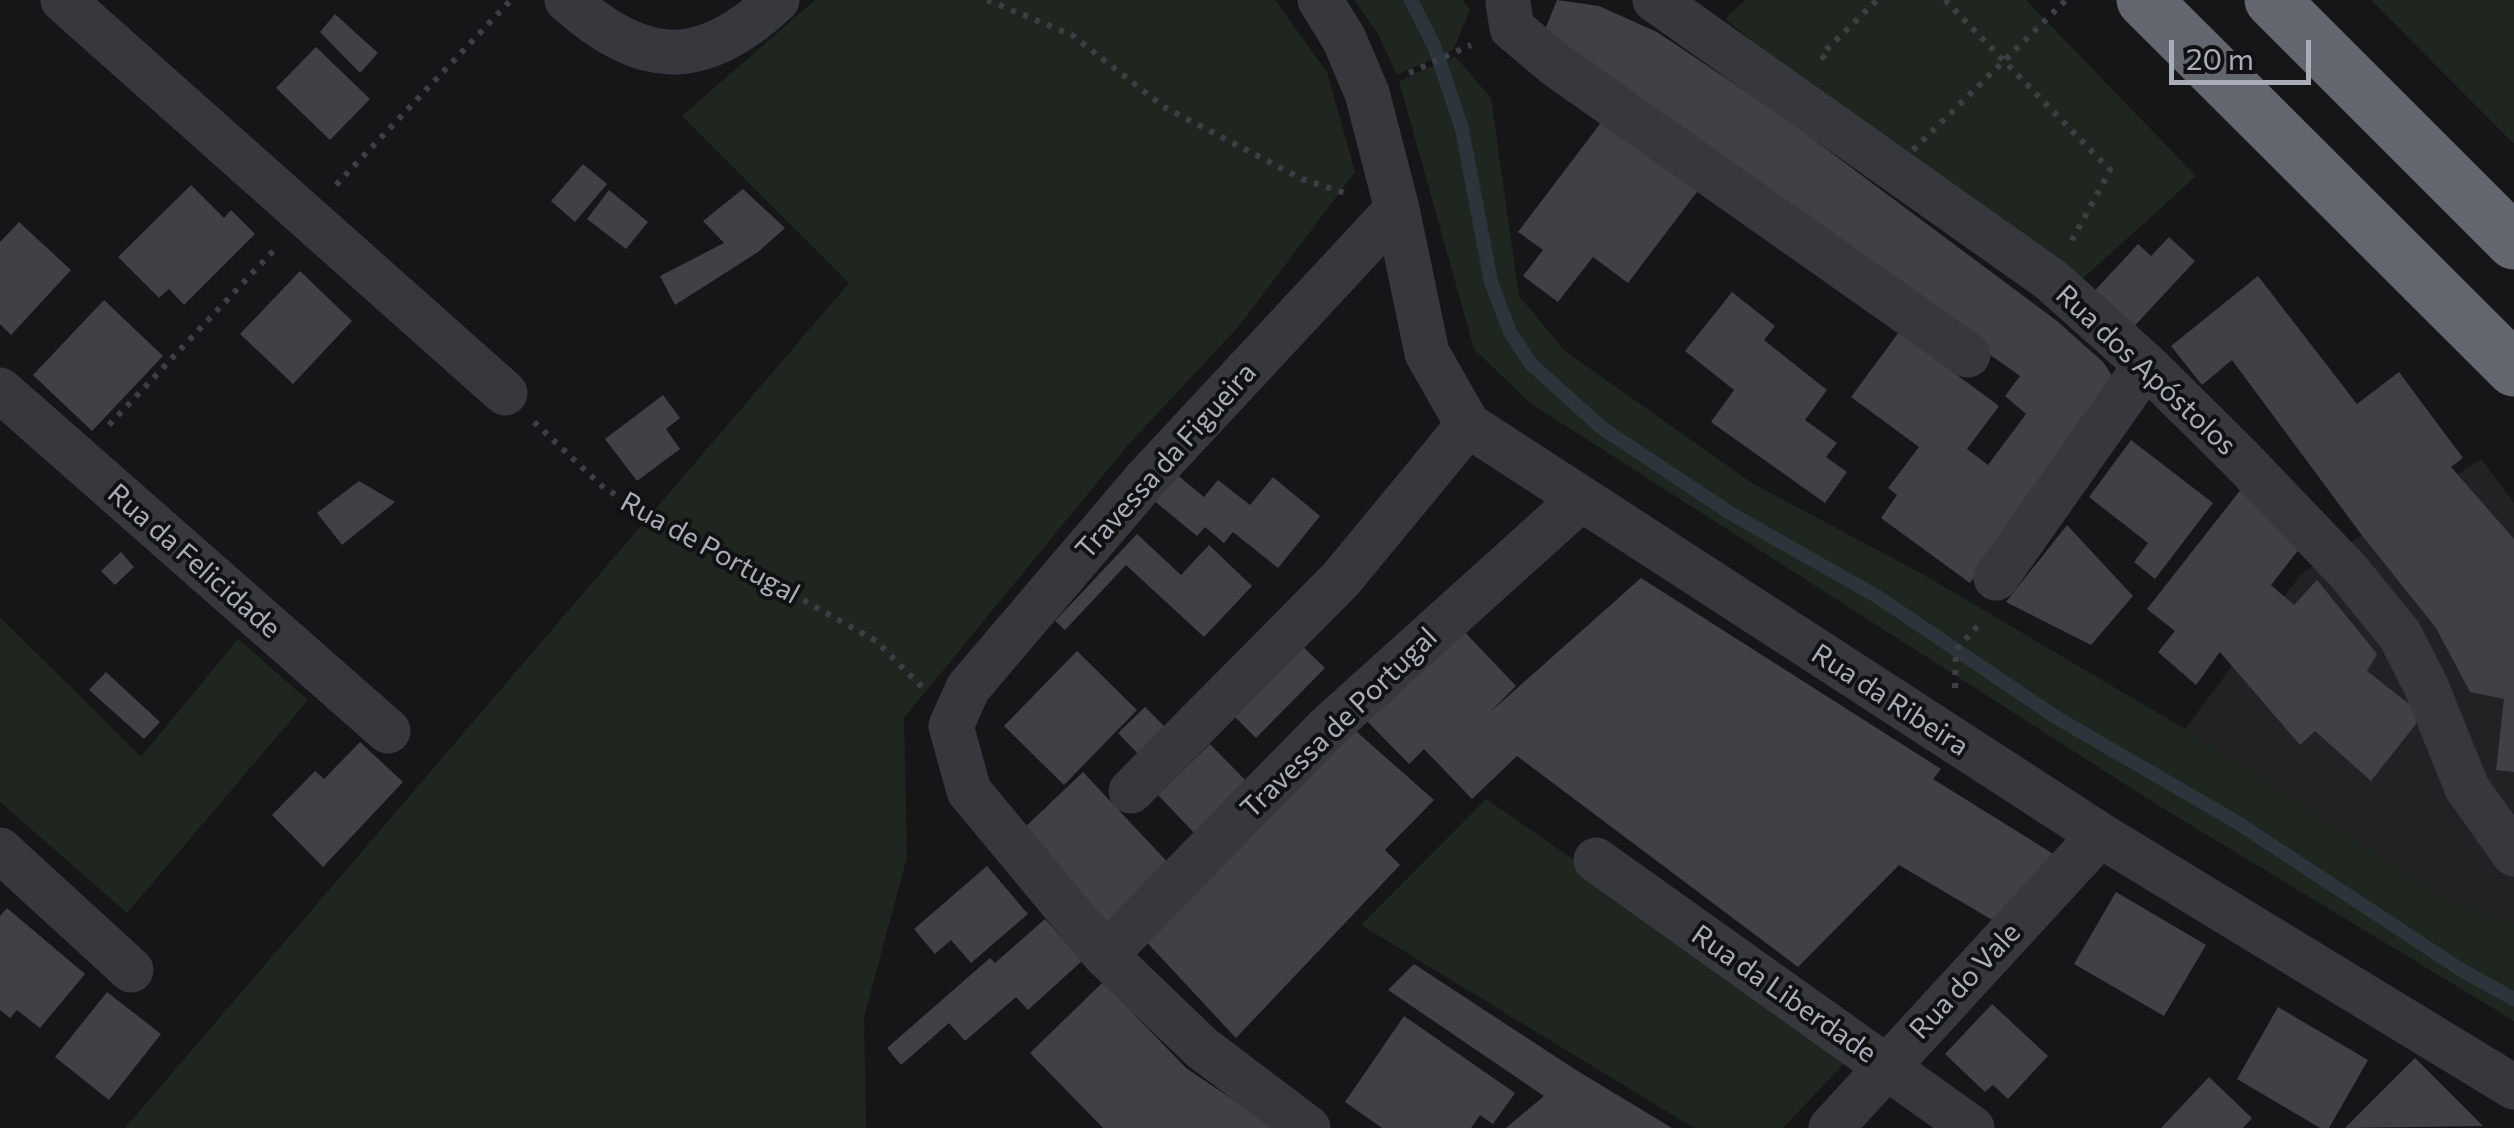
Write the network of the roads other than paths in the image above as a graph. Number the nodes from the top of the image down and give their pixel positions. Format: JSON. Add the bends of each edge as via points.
{"nodes":[{"id":1,"x":63,"y":0,"type":"edge"},
{"id":2,"x":567,"y":0,"type":"edge"},
{"id":3,"x":777,"y":0,"type":"edge"},
{"id":4,"x":1320,"y":0,"type":"edge"},
{"id":5,"x":1655,"y":0,"type":"edge"},
{"id":6,"x":2144,"y":0,"type":"edge"},
{"id":7,"x":2272,"y":0,"type":"edge"},
{"id":8,"x":1508,"y":1,"type":"edge"},
{"id":9,"x":1396,"y":209,"type":"junction"},
{"id":10,"x":2514,"y":242,"type":"edge"},
{"id":11,"x":1968,"y":355,"type":"dead end"},
{"id":12,"x":2146,"y":365,"type":"junction"},
{"id":13,"x":2514,"y":369,"type":"edge"},
{"id":14,"x":0,"y":390,"type":"edge"},
{"id":15,"x":505,"y":393,"type":"road end"},
{"id":16,"x":1468,"y":425,"type":"junction"},
{"id":17,"x":1581,"y":499,"type":"junction"},
{"id":18,"x":1996,"y":578,"type":"road end"},
{"id":19,"x":388,"y":731,"type":"dead end"},
{"id":20,"x":1131,"y":791,"type":"dead end"},
{"id":21,"x":2100,"y":835,"type":"junction"},
{"id":22,"x":0,"y":850,"type":"edge"},
{"id":23,"x":2514,"y":854,"type":"edge"},
{"id":24,"x":1596,"y":860,"type":"dead end"},
{"id":25,"x":1105,"y":954,"type":"junction"},
{"id":26,"x":132,"y":970,"type":"dead end"},
{"id":27,"x":1886,"y":1067,"type":"junction"},
{"id":28,"x":2514,"y":1087,"type":"edge"},
{"id":29,"x":1308,"y":1128,"type":"edge"},
{"id":30,"x":1831,"y":1128,"type":"edge"},
{"id":31,"x":1972,"y":1128,"type":"edge"}],
"edges":[{"from":1,"to":15,"type":"street"},
{"from":2,"to":3,"type":"street","via":[[632,46],[678,52],[728,39]]},
{"from":4,"to":9,"type":"street","via":[[1359,67]]},
{"from":5,"to":12,"type":"street","name":"Rua dos Apóstolos","via":[[2051,280]]},
{"from":6,"to":13,"type":"highway"},
{"from":7,"to":10,"type":"highway"},
{"from":8,"to":11,"type":"street","via":[[1512,28],[1556,65]]},
{"from":9,"to":16,"type":"street","name":"Rua da Ribeira","via":[[1427,353]]},
{"from":9,"to":25,"type":"street","name":"Travessa da Figueira","via":[[1145,480],[968,688],[950,726],[969,791]]},
{"from":12,"to":18,"type":"street"},
{"from":12,"to":23,"type":"street","name":"Rua dos Apóstolos","via":[[2334,557],[2400,636],[2467,788]]},
{"from":14,"to":19,"type":"street","name":"Rua da Felicidade"},
{"from":16,"to":17,"type":"street","name":"Rua da Ribeira"},
{"from":16,"to":20,"type":"street","via":[[1341,580]]},
{"from":17,"to":21,"type":"street","name":"Rua da Ribeira"},
{"from":17,"to":25,"type":"street","name":"Travessa de Portugal","via":[[1327,728]]},
{"from":21,"to":27,"type":"street","name":"Rua do Vale"},
{"from":21,"to":28,"type":"street","name":"Rua da Ribeira"},
{"from":22,"to":26,"type":"street"},
{"from":24,"to":27,"type":"street","name":"Rua da Liberdade"},
{"from":25,"to":29,"type":"street","via":[[1202,1048]]},
{"from":27,"to":30,"type":"street","name":"Rua do Vale"},
{"from":27,"to":31,"type":"street","name":"Rua da Liberdade"}]}
